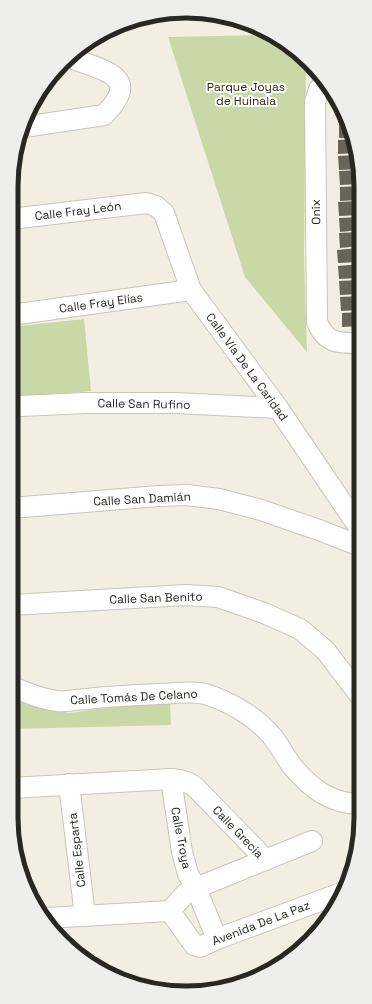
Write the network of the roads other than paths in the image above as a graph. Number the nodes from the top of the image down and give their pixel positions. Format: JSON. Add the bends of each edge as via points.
{"nodes":[{"id":1,"x":75,"y":60,"type":"edge"},
{"id":2,"x":321,"y":87,"type":"edge"},
{"id":3,"x":29,"y":126,"type":"edge"},
{"id":4,"x":146,"y":203,"type":"joint"},
{"id":5,"x":18,"y":218,"type":"edge"},
{"id":6,"x":191,"y":290,"type":"junction"},
{"id":7,"x":18,"y":314,"type":"edge"},
{"id":8,"x":354,"y":343,"type":"edge"},
{"id":9,"x":18,"y":407,"type":"edge"},
{"id":10,"x":278,"y":408,"type":"junction"},
{"id":11,"x":18,"y":507,"type":"edge"},
{"id":12,"x":354,"y":520,"type":"edge"},
{"id":13,"x":354,"y":544,"type":"edge"},
{"id":14,"x":18,"y":605,"type":"edge"},
{"id":15,"x":354,"y":687,"type":"edge"},
{"id":16,"x":18,"y":689,"type":"edge"},
{"id":17,"x":171,"y":779,"type":"junction"},
{"id":18,"x":69,"y":784,"type":"junction"},
{"id":19,"x":18,"y":788,"type":"edge"},
{"id":20,"x":354,"y":803,"type":"edge"},
{"id":21,"x":312,"y":841,"type":"dead end"},
{"id":22,"x":266,"y":860,"type":"junction"},
{"id":23,"x":196,"y":888,"type":"junction"},
{"id":24,"x":335,"y":895,"type":"edge"},
{"id":25,"x":170,"y":911,"type":"junction"},
{"id":26,"x":85,"y":916,"type":"junction"},
{"id":27,"x":51,"y":918,"type":"edge"},
{"id":28,"x":210,"y":942,"type":"junction"}],
"edges":[{"from":1,"to":3,"type":"street","via":[[118,79],[121,87],[119,97],[113,106],[104,115]]},
{"from":2,"to":8,"type":"street","name":"Onix","via":[[318,89],[315,102],[317,322],[321,332],[330,340]]},
{"from":4,"to":5,"type":"street","name":"Calle Fray León"},
{"from":4,"to":6,"type":"street","name":"Calle Vía De La Caridad","via":[[156,206],[164,214]]},
{"from":6,"to":7,"type":"street","name":"Calle Fray Elías"},
{"from":6,"to":10,"type":"street","name":"Calle Vía De La Caridad"},
{"from":9,"to":10,"type":"street","name":"Calle San Rufino","via":[[175,403]]},
{"from":10,"to":12,"type":"street","name":"Calle Vía De La Caridad"},
{"from":11,"to":13,"type":"street","name":"Calle San Damián","via":[[187,495],[219,499],[261,510]]},
{"from":14,"to":15,"type":"street","name":"Calle San Benito","via":[[186,595],[218,597],[264,612],[300,630],[325,650]]},
{"from":16,"to":20,"type":"street","name":"Calle Tomás De Celano","via":[[36,697],[59,701],[196,693],[212,696],[227,702],[253,719],[271,735],[311,786],[339,802]]},
{"from":17,"to":18,"type":"street","name":"Calle Grecia"},
{"from":17,"to":22,"type":"street","name":"Calle Grecia","via":[[191,783]]},
{"from":17,"to":23,"type":"street","name":"Calle Troya","via":[[182,852],[188,874]]},
{"from":18,"to":19,"type":"street","name":"Calle Grecia"},
{"from":18,"to":26,"type":"street","name":"Calle Esparta"},
{"from":21,"to":22,"type":"street"},
{"from":22,"to":23,"type":"street","name":"Calle Grecia"},
{"from":23,"to":25,"type":"street","name":"Calle Grecia","via":[[185,894]]},
{"from":23,"to":28,"type":"street","name":"Calle Troya"},
{"from":24,"to":28,"type":"street","name":"Avenida De La Paz"},
{"from":25,"to":26,"type":"street"},
{"from":25,"to":28,"type":"street","via":[[194,945],[200,947]]},
{"from":26,"to":27,"type":"street"}]}
